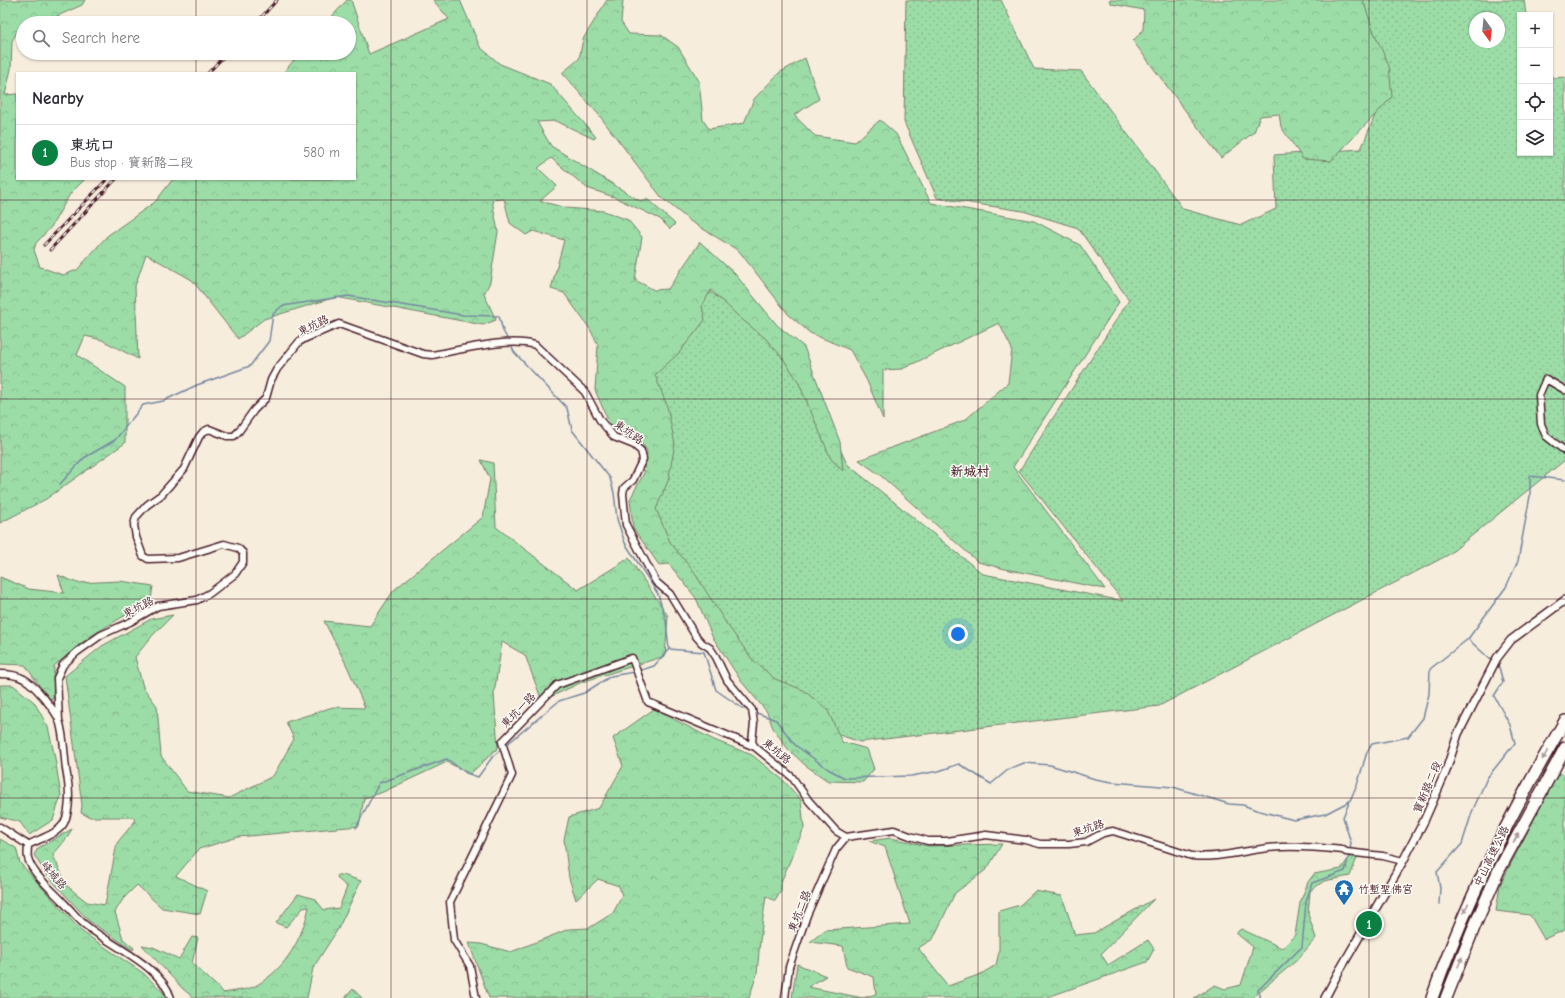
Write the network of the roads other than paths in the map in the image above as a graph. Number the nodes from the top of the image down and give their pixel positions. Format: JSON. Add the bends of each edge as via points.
{"nodes":[{"id":1,"x":1565,"y":390,"type":"edge"},
{"id":2,"x":1565,"y":451,"type":"edge"},
{"id":3,"x":1565,"y":600,"type":"edge"},
{"id":4,"x":0,"y":674,"type":"edge"},
{"id":5,"x":59,"y":721,"type":"junction"},
{"id":6,"x":1565,"y":722,"type":"edge"},
{"id":7,"x":755,"y":747,"type":"junction"},
{"id":8,"x":1565,"y":748,"type":"edge"},
{"id":9,"x":0,"y":828,"type":"edge"},
{"id":10,"x":846,"y":837,"type":"junction"},
{"id":11,"x":28,"y":845,"type":"junction"},
{"id":12,"x":1403,"y":861,"type":"junction"},
{"id":13,"x":170,"y":998,"type":"edge"},
{"id":14,"x":476,"y":998,"type":"edge"},
{"id":15,"x":785,"y":998,"type":"edge"},
{"id":16,"x":1325,"y":998,"type":"edge"},
{"id":17,"x":1432,"y":998,"type":"edge"},
{"id":18,"x":1446,"y":998,"type":"edge"}],
"edges":[{"from":1,"to":2,"type":"street","via":[[1546,379],[1540,395],[1541,424],[1546,436]]},
{"from":3,"to":12,"type":"street","name":"寶新路二段","via":[[1511,640],[1497,658],[1458,734],[1438,791]]},
{"from":4,"to":5,"type":"street","via":[[24,679],[52,708]]},
{"from":5,"to":7,"type":"street","name":"東坑路","via":[[57,678],[63,665],[77,652],[101,635],[158,606],[197,600],[235,574],[243,562],[243,553],[238,548],[224,544],[178,558],[148,559],[143,556],[136,538],[136,517],[161,495],[184,469],[203,432],[209,429],[234,436],[266,398],[277,369],[298,342],[339,324],[432,355],[526,342],[535,345],[585,392],[606,428],[614,436],[641,451],[643,459],[633,480],[624,488],[626,525],[660,588],[670,594],[695,635],[713,652],[727,680],[752,710],[752,742]]},
{"from":5,"to":11,"type":"street","via":[[68,781],[69,808],[64,823],[54,832]]},
{"from":6,"to":17,"type":"highway","name":"中山高速公路","one_way":true,"via":[[1489,859],[1462,917]]},
{"from":7,"to":10,"type":"street","name":"東坑路","via":[[792,777],[809,801],[836,831]]},
{"from":7,"to":14,"type":"street","name":"東坑一路","via":[[648,702],[632,658],[557,685],[502,742],[512,775],[450,902],[454,940],[470,966]]},
{"from":18,"to":8,"type":"highway","name":"中山高速公路","one_way":true,"via":[[1498,872]]},
{"from":9,"to":11,"type":"street"},
{"from":10,"to":12,"type":"street","name":"東坑路","via":[[894,830],[928,841],[986,835],[1040,844],[1069,844],[1086,842],[1113,830],[1205,858],[1282,847],[1344,850]]},
{"from":10,"to":15,"type":"street","name":"東坑二路","via":[[836,849],[806,915],[789,967]]},
{"from":11,"to":13,"type":"street","name":"峰城路","via":[[28,857],[42,880],[88,928],[113,943],[164,983]]},
{"from":12,"to":16,"type":"street","name":"寶新路二段"}]}
